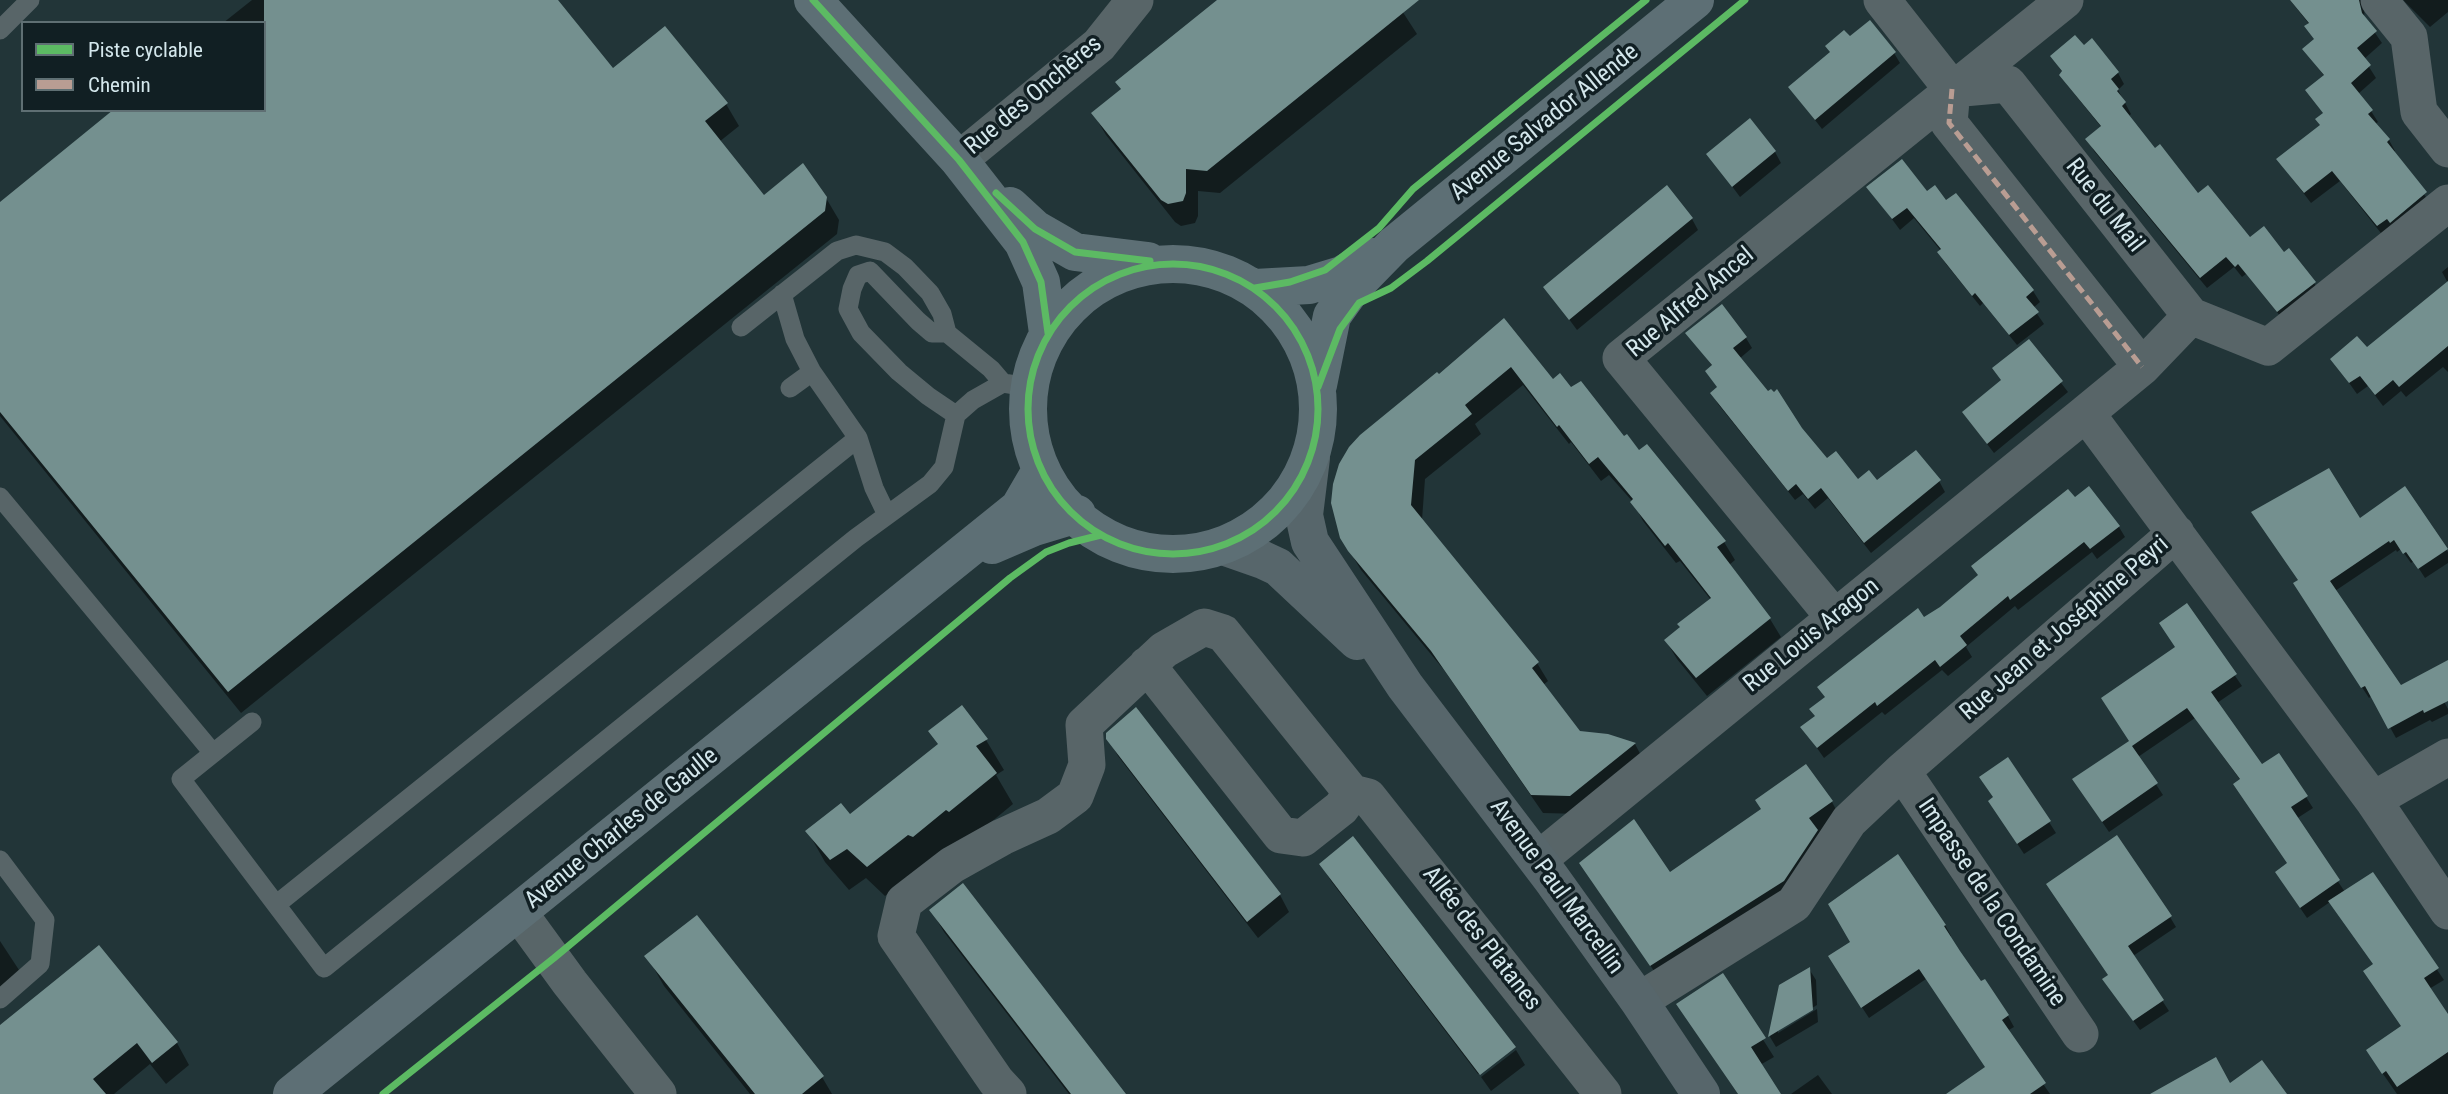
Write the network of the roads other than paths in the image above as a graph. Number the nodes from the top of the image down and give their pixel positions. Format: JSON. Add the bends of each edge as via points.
{"nodes":[{"id":1,"x":30,"y":0,"type":"edge"},
{"id":2,"x":813,"y":0,"type":"edge"},
{"id":3,"x":1135,"y":0,"type":"edge"},
{"id":4,"x":1695,"y":0,"type":"edge"},
{"id":5,"x":1882,"y":0,"type":"edge"},
{"id":6,"x":2065,"y":0,"type":"edge"},
{"id":7,"x":2379,"y":0,"type":"edge"},
{"id":8,"x":0,"y":30,"type":"edge"},
{"id":9,"x":1952,"y":89,"type":"junction"},
{"id":10,"x":2448,"y":149,"type":"edge"},
{"id":11,"x":959,"y":160,"type":"junction"},
{"id":12,"x":2448,"y":203,"type":"edge"},
{"id":13,"x":1394,"y":245,"type":"junction"},
{"id":14,"x":892,"y":258,"type":"junction"},
{"id":15,"x":1164,"y":263,"type":"junction"},
{"id":16,"x":870,"y":271,"type":"junction"},
{"id":17,"x":1255,"y":288,"type":"junction"},
{"id":18,"x":782,"y":294,"type":"junction"},
{"id":19,"x":2191,"y":316,"type":"junction"},
{"id":20,"x":741,"y":327,"type":"dead end"},
{"id":21,"x":947,"y":333,"type":"junction"},
{"id":22,"x":1048,"y":333,"type":"junction"},
{"id":23,"x":2142,"y":368,"type":"junction"},
{"id":24,"x":812,"y":372,"type":"junction"},
{"id":25,"x":1015,"y":385,"type":"junction"},
{"id":26,"x":1318,"y":387,"type":"junction"},
{"id":27,"x":790,"y":388,"type":"dead end"},
{"id":28,"x":2086,"y":413,"type":"junction"},
{"id":29,"x":957,"y":415,"type":"junction"},
{"id":30,"x":858,"y":438,"type":"junction"},
{"id":31,"x":1311,"y":458,"type":"junction"},
{"id":32,"x":1040,"y":472,"type":"junction"},
{"id":33,"x":0,"y":497,"type":"edge"},
{"id":34,"x":1077,"y":514,"type":"junction"},
{"id":35,"x":887,"y":515,"type":"junction"},
{"id":36,"x":2176,"y":533,"type":"junction"},
{"id":37,"x":1223,"y":546,"type":"junction"},
{"id":38,"x":951,"y":562,"type":"junction"},
{"id":39,"x":1834,"y":617,"type":"junction"},
{"id":40,"x":1138,"y":673,"type":"junction"},
{"id":41,"x":1405,"y":685,"type":"junction"},
{"id":42,"x":252,"y":722,"type":"dead end"},
{"id":43,"x":213,"y":753,"type":"junction"},
{"id":44,"x":2448,"y":757,"type":"edge"},
{"id":45,"x":1902,"y":771,"type":"junction"},
{"id":46,"x":1352,"y":793,"type":"junction"},
{"id":47,"x":2373,"y":800,"type":"junction"},
{"id":48,"x":0,"y":860,"type":"edge"},
{"id":49,"x":1538,"y":860,"type":"junction"},
{"id":50,"x":277,"y":904,"type":"junction"},
{"id":51,"x":2448,"y":911,"type":"edge"},
{"id":52,"x":519,"y":913,"type":"junction"},
{"id":53,"x":0,"y":999,"type":"edge"},
{"id":54,"x":1639,"y":1001,"type":"junction"},
{"id":55,"x":2080,"y":1034,"type":"dead end"},
{"id":56,"x":292,"y":1094,"type":"edge"},
{"id":57,"x":658,"y":1094,"type":"edge"},
{"id":58,"x":1008,"y":1094,"type":"edge"},
{"id":59,"x":1603,"y":1094,"type":"edge"},
{"id":60,"x":1701,"y":1094,"type":"edge"}],
"edges":[{"from":1,"to":8,"type":"lane"},
{"from":2,"to":11,"type":"main road"},
{"from":3,"to":11,"type":"street","name":"Rue des Onchères","via":[[1100,46]]},
{"from":4,"to":13,"type":"main road","name":"Avenue Salvador Allende"},
{"from":5,"to":9,"type":"street"},
{"from":6,"to":9,"type":"street"},
{"from":7,"to":10,"type":"street","via":[[2409,37],[2420,112]]},
{"from":9,"to":19,"type":"street","name":"Rue du Mail","via":[[2008,84]]},
{"from":9,"to":23,"type":"street","via":[[1949,123]]},
{"from":9,"to":39,"type":"street","name":"Rue Alfred Ancel","via":[[1621,358]]},
{"from":11,"to":15,"type":"main road","via":[[1035,229],[1075,252]]},
{"from":11,"to":22,"type":"main road","via":[[1023,242],[1041,282]]},
{"from":12,"to":19,"type":"street","via":[[2268,347]]},
{"from":13,"to":17,"type":"main road","name":"Avenue Salvador Allende","via":[[1342,275],[1309,285]]},
{"from":13,"to":26,"type":"main road","name":"Avenue Salvador Allende","via":[[1332,316]]},
{"from":14,"to":16,"type":"lane"},
{"from":14,"to":18,"type":"lane","via":[[856,245],[837,251]]},
{"from":14,"to":21,"type":"lane","via":[[930,293]]},
{"from":15,"to":17,"type":"main road","via":[[1212,268]]},
{"from":15,"to":22,"type":"main road","via":[[1119,273],[1078,297]]},
{"from":16,"to":21,"type":"lane","via":[[932,333]]},
{"from":16,"to":29,"type":"lane","via":[[859,275],[848,309],[861,333],[899,372]]},
{"from":17,"to":26,"type":"main road","via":[[1285,315],[1307,348]]},
{"from":18,"to":20,"type":"lane"},
{"from":18,"to":24,"type":"lane","via":[[795,339]]},
{"from":19,"to":23,"type":"street"},
{"from":21,"to":25,"type":"lane"},
{"from":22,"to":25,"type":"main road"},
{"from":23,"to":28,"type":"street"},
{"from":24,"to":27,"type":"lane"},
{"from":24,"to":30,"type":"lane"},
{"from":25,"to":29,"type":"lane","via":[[972,400]]},
{"from":25,"to":32,"type":"main road"},
{"from":26,"to":31,"type":"main road","via":[[1319,424]]},
{"from":28,"to":36,"type":"street"},
{"from":28,"to":39,"type":"street","name":"Rue Louis Aragon"},
{"from":29,"to":35,"type":"lane","via":[[944,467],[930,484]]},
{"from":30,"to":35,"type":"lane"},
{"from":30,"to":50,"type":"lane"},
{"from":31,"to":37,"type":"main road","via":[[1276,512],[1252,532]]},
{"from":31,"to":41,"type":"street","name":"Avenue Paul Marcellin","via":[[1304,515],[1310,542]]},
{"from":32,"to":34,"type":"main road"},
{"from":32,"to":38,"type":"main road","name":"Avenue Charles de Gaulle","via":[[1019,508]]},
{"from":33,"to":43,"type":"lane"},
{"from":34,"to":37,"type":"main road","via":[[1101,535],[1138,552],[1174,555]]},
{"from":34,"to":38,"type":"main road","name":"Avenue Charles de Gaulle"},
{"from":35,"to":50,"type":"lane","via":[[324,968]]},
{"from":36,"to":45,"type":"street","name":"Rue Jean et Joséphine Peyri"},
{"from":36,"to":47,"type":"street","name":"Rue Jean et Joséphine Peyri"},
{"from":37,"to":41,"type":"street","name":"Avenue Paul Marcellin","via":[[1278,567]]},
{"from":38,"to":52,"type":"main road","name":"Avenue Charles de Gaulle"},
{"from":39,"to":49,"type":"street","name":"Rue Louis Aragon"},
{"from":40,"to":46,"type":"street","via":[[1282,835],[1303,838],[1341,808]]},
{"from":40,"to":46,"type":"street","name":"Allée des Platanes","via":[[1164,650],[1204,626],[1223,633]]},
{"from":40,"to":58,"type":"street","via":[[1084,725],[1087,765],[1074,796],[1048,816],[952,865],[904,902],[896,936]]},
{"from":41,"to":49,"type":"street","name":"Avenue Paul Marcellin"},
{"from":42,"to":43,"type":"lane"},
{"from":43,"to":50,"type":"lane","via":[[181,779]]},
{"from":44,"to":47,"type":"street"},
{"from":45,"to":54,"type":"street","name":"Rue Jean et Joséphine Peyri","via":[[1849,821],[1794,904]]},
{"from":45,"to":55,"type":"street","name":"Impasse de la Condamine"},
{"from":46,"to":59,"type":"street","name":"Allée des Platanes","via":[[1368,797]]},
{"from":47,"to":51,"type":"street","name":"Rue Jean et Joséphine Peyri"},
{"from":48,"to":53,"type":"lane","via":[[45,920],[40,964]]},
{"from":49,"to":54,"type":"street","name":"Avenue Paul Marcellin"},
{"from":52,"to":56,"type":"main road","name":"Avenue Charles de Gaulle"},
{"from":52,"to":57,"type":"street"},
{"from":54,"to":60,"type":"street","name":"Avenue Paul Marcellin"}]}
